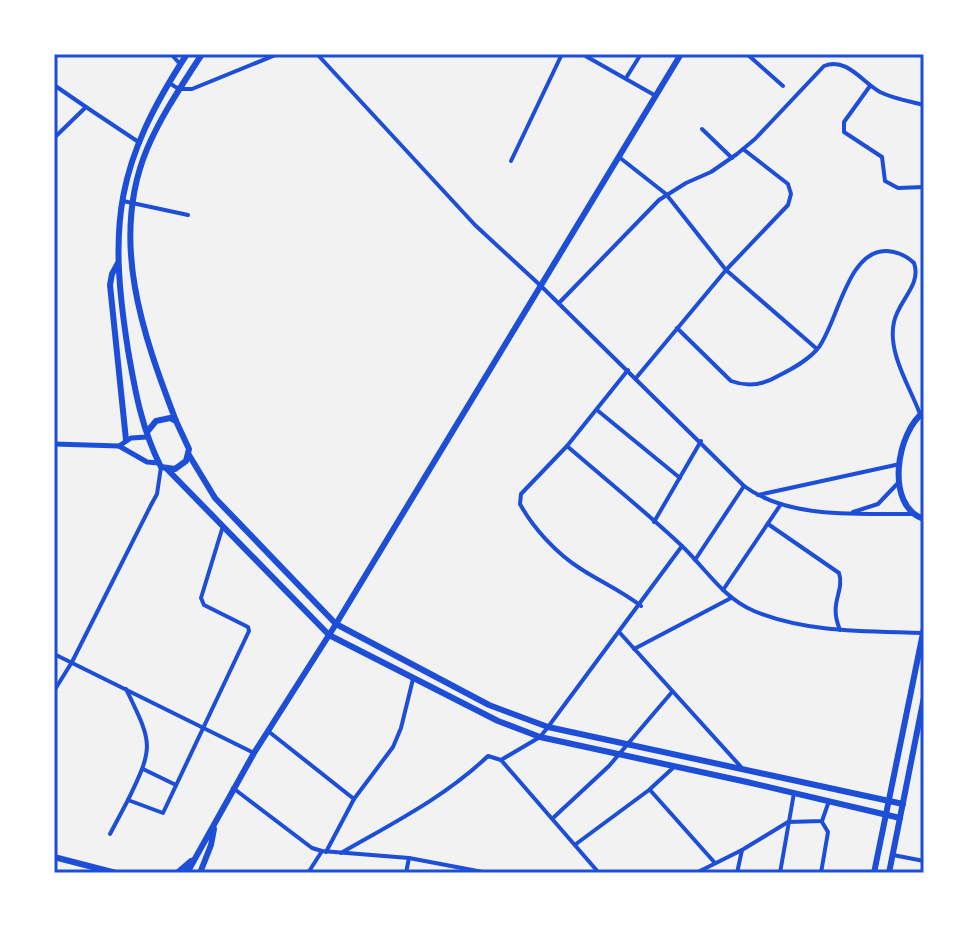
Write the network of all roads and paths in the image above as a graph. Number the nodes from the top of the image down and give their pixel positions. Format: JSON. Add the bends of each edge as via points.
{"nodes":[{"id":1,"x":171,"y":54,"type":"edge"},
{"id":2,"x":187,"y":54,"type":"edge"},
{"id":3,"x":202,"y":54,"type":"edge"},
{"id":4,"x":278,"y":54,"type":"edge"},
{"id":5,"x":317,"y":54,"type":"edge"},
{"id":6,"x":562,"y":54,"type":"edge"},
{"id":7,"x":582,"y":54,"type":"edge"},
{"id":8,"x":641,"y":54,"type":"edge"},
{"id":9,"x":681,"y":54,"type":"edge"},
{"id":10,"x":747,"y":54,"type":"edge"},
{"id":11,"x":180,"y":64,"type":"junction"},
{"id":12,"x":626,"y":78,"type":"junction"},
{"id":13,"x":169,"y":83,"type":"junction"},
{"id":14,"x":54,"y":85,"type":"edge"},
{"id":15,"x":783,"y":86,"type":"dead end"},
{"id":16,"x":871,"y":86,"type":"junction"},
{"id":17,"x":179,"y":89,"type":"junction"},
{"id":18,"x":656,"y":96,"type":"junction"},
{"id":19,"x":924,"y":105,"type":"edge"},
{"id":20,"x":86,"y":107,"type":"junction"},
{"id":21,"x":702,"y":129,"type":"dead end"},
{"id":22,"x":54,"y":138,"type":"edge"},
{"id":23,"x":138,"y":141,"type":"junction"},
{"id":24,"x":148,"y":147,"type":"junction"},
{"id":25,"x":743,"y":149,"type":"junction"},
{"id":26,"x":619,"y":157,"type":"junction"},
{"id":27,"x":732,"y":158,"type":"junction"},
{"id":28,"x":511,"y":161,"type":"dead end"},
{"id":29,"x":924,"y":187,"type":"edge"},
{"id":30,"x":666,"y":194,"type":"junction"},
{"id":31,"x":121,"y":201,"type":"junction"},
{"id":32,"x":133,"y":203,"type":"junction"},
{"id":33,"x":188,"y":215,"type":"dead end"},
{"id":34,"x":118,"y":263,"type":"junction"},
{"id":35,"x":726,"y":270,"type":"junction"},
{"id":36,"x":541,"y":286,"type":"junction"},
{"id":37,"x":559,"y":303,"type":"junction"},
{"id":38,"x":677,"y":328,"type":"junction"},
{"id":39,"x":817,"y":350,"type":"junction"},
{"id":40,"x":628,"y":370,"type":"junction"},
{"id":41,"x":636,"y":378,"type":"junction"},
{"id":42,"x":597,"y":410,"type":"junction"},
{"id":43,"x":922,"y":413,"type":"edge"},
{"id":44,"x":176,"y":421,"type":"junction"},
{"id":45,"x":147,"y":435,"type":"junction"},
{"id":46,"x":701,"y":441,"type":"junction"},
{"id":47,"x":122,"y":443,"type":"junction"},
{"id":48,"x":54,"y":444,"type":"edge"},
{"id":49,"x":567,"y":446,"type":"junction"},
{"id":50,"x":189,"y":455,"type":"junction"},
{"id":51,"x":900,"y":464,"type":"junction"},
{"id":52,"x":162,"y":466,"type":"junction"},
{"id":53,"x":680,"y":478,"type":"junction"},
{"id":54,"x":898,"y":483,"type":"junction"},
{"id":55,"x":744,"y":486,"type":"junction"},
{"id":56,"x":756,"y":495,"type":"junction"},
{"id":57,"x":781,"y":504,"type":"junction"},
{"id":58,"x":851,"y":513,"type":"junction"},
{"id":59,"x":919,"y":517,"type":"edge"},
{"id":60,"x":654,"y":522,"type":"junction"},
{"id":61,"x":768,"y":524,"type":"junction"},
{"id":62,"x":223,"y":526,"type":"junction"},
{"id":63,"x":924,"y":526,"type":"edge"},
{"id":64,"x":682,"y":546,"type":"junction"},
{"id":65,"x":695,"y":560,"type":"junction"},
{"id":66,"x":723,"y":590,"type":"junction"},
{"id":67,"x":731,"y":598,"type":"junction"},
{"id":68,"x":641,"y":606,"type":"junction"},
{"id":69,"x":336,"y":624,"type":"junction"},
{"id":70,"x":840,"y":630,"type":"junction"},
{"id":71,"x":924,"y":631,"type":"edge"},
{"id":72,"x":620,"y":633,"type":"junction"},
{"id":73,"x":329,"y":635,"type":"junction"},
{"id":74,"x":634,"y":649,"type":"junction"},
{"id":75,"x":54,"y":654,"type":"edge"},
{"id":76,"x":72,"y":662,"type":"junction"},
{"id":77,"x":413,"y":679,"type":"junction"},
{"id":78,"x":126,"y":689,"type":"junction"},
{"id":79,"x":54,"y":691,"type":"edge"},
{"id":80,"x":673,"y":691,"type":"junction"},
{"id":81,"x":924,"y":697,"type":"edge"},
{"id":82,"x":548,"y":727,"type":"junction"},
{"id":83,"x":204,"y":728,"type":"junction"},
{"id":84,"x":268,"y":731,"type":"junction"},
{"id":85,"x":540,"y":737,"type":"junction"},
{"id":86,"x":626,"y":744,"type":"junction"},
{"id":87,"x":254,"y":753,"type":"junction"},
{"id":88,"x":618,"y":755,"type":"junction"},
{"id":89,"x":501,"y":760,"type":"junction"},
{"id":90,"x":674,"y":767,"type":"junction"},
{"id":91,"x":143,"y":769,"type":"junction"},
{"id":92,"x":742,"y":769,"type":"junction"},
{"id":93,"x":176,"y":785,"type":"junction"},
{"id":94,"x":233,"y":788,"type":"junction"},
{"id":95,"x":649,"y":790,"type":"junction"},
{"id":96,"x":794,"y":793,"type":"junction"},
{"id":97,"x":354,"y":799,"type":"junction"},
{"id":98,"x":128,"y":800,"type":"junction"},
{"id":99,"x":829,"y":801,"type":"junction"},
{"id":100,"x":888,"y":801,"type":"junction"},
{"id":101,"x":903,"y":804,"type":"junction"},
{"id":102,"x":886,"y":815,"type":"junction"},
{"id":103,"x":553,"y":818,"type":"junction"},
{"id":104,"x":900,"y":818,"type":"junction"},
{"id":105,"x":822,"y":821,"type":"junction"},
{"id":106,"x":788,"y":822,"type":"junction"},
{"id":107,"x":215,"y":825,"type":"junction"},
{"id":108,"x":110,"y":834,"type":"dead end"},
{"id":109,"x":576,"y":844,"type":"junction"},
{"id":110,"x":742,"y":850,"type":"junction"},
{"id":111,"x":324,"y":852,"type":"junction"},
{"id":112,"x":339,"y":854,"type":"junction"},
{"id":113,"x":893,"y":855,"type":"junction"},
{"id":114,"x":196,"y":856,"type":"junction"},
{"id":115,"x":54,"y":857,"type":"edge"},
{"id":116,"x":409,"y":858,"type":"junction"},
{"id":117,"x":206,"y":859,"type":"junction"},
{"id":118,"x":924,"y":861,"type":"edge"},
{"id":119,"x":715,"y":863,"type":"junction"},
{"id":120,"x":116,"y":873,"type":"edge"},
{"id":121,"x":177,"y":873,"type":"edge"},
{"id":122,"x":187,"y":873,"type":"edge"},
{"id":123,"x":200,"y":873,"type":"edge"},
{"id":124,"x":210,"y":873,"type":"edge"},
{"id":125,"x":308,"y":873,"type":"edge"},
{"id":126,"x":406,"y":873,"type":"edge"},
{"id":127,"x":488,"y":873,"type":"edge"},
{"id":128,"x":599,"y":873,"type":"edge"},
{"id":129,"x":696,"y":873,"type":"edge"},
{"id":130,"x":737,"y":873,"type":"edge"},
{"id":131,"x":780,"y":873,"type":"edge"},
{"id":132,"x":821,"y":873,"type":"edge"},
{"id":133,"x":874,"y":873,"type":"edge"},
{"id":134,"x":889,"y":873,"type":"edge"}],
"edges":[{"from":1,"to":11,"type":"street"},
{"from":2,"to":11,"type":"main road"},
{"from":3,"to":17,"type":"main road"},
{"from":4,"to":17,"type":"street","via":[[224,78]]},
{"from":5,"to":36,"type":"street","via":[[475,225]]},
{"from":6,"to":28,"type":"street"},
{"from":7,"to":12,"type":"street"},
{"from":8,"to":12,"type":"street"},
{"from":9,"to":18,"type":"main road"},
{"from":10,"to":15,"type":"street"},
{"from":11,"to":13,"type":"main road"},
{"from":12,"to":18,"type":"street"},
{"from":13,"to":17,"type":"street"},
{"from":13,"to":23,"type":"main road"},
{"from":14,"to":20,"type":"street"},
{"from":16,"to":19,"type":"street"},
{"from":16,"to":25,"type":"street","via":[[844,65],[824,66]]},
{"from":16,"to":29,"type":"street","via":[[844,122],[844,132],[882,157],[888,184]]},
{"from":17,"to":24,"type":"main road"},
{"from":18,"to":26,"type":"main road"},
{"from":20,"to":22,"type":"street"},
{"from":20,"to":23,"type":"street"},
{"from":21,"to":27,"type":"street"},
{"from":23,"to":24,"type":"street"},
{"from":23,"to":31,"type":"main road"},
{"from":24,"to":32,"type":"main road"},
{"from":25,"to":27,"type":"street"},
{"from":25,"to":35,"type":"street","via":[[788,184],[791,194],[782,214]]},
{"from":26,"to":30,"type":"street"},
{"from":26,"to":36,"type":"main road"},
{"from":27,"to":30,"type":"street"},
{"from":30,"to":35,"type":"street"},
{"from":30,"to":37,"type":"street"},
{"from":31,"to":32,"type":"street"},
{"from":31,"to":34,"type":"main road"},
{"from":32,"to":33,"type":"street"},
{"from":32,"to":44,"type":"main road","via":[[129,238],[136,299]]},
{"from":34,"to":45,"type":"main road","via":[[135,390]]},
{"from":34,"to":47,"type":"main road","via":[[110,285]]},
{"from":35,"to":38,"type":"street"},
{"from":35,"to":39,"type":"street"},
{"from":36,"to":37,"type":"street"},
{"from":36,"to":69,"type":"main road"},
{"from":37,"to":40,"type":"street"},
{"from":38,"to":39,"type":"street","via":[[731,381],[742,385],[774,378]]},
{"from":38,"to":41,"type":"street"},
{"from":39,"to":43,"type":"street","via":[[862,260],[885,251],[907,257],[916,267],[916,277],[894,321],[893,335]]},
{"from":40,"to":41,"type":"street"},
{"from":40,"to":42,"type":"street"},
{"from":41,"to":46,"type":"street"},
{"from":42,"to":49,"type":"street"},
{"from":42,"to":53,"type":"street"},
{"from":43,"to":51,"type":"main road","via":[[910,427]]},
{"from":44,"to":45,"type":"main road","via":[[156,421]]},
{"from":44,"to":50,"type":"main road"},
{"from":45,"to":47,"type":"street"},
{"from":45,"to":52,"type":"main road"},
{"from":46,"to":53,"type":"street"},
{"from":46,"to":55,"type":"street"},
{"from":47,"to":48,"type":"street"},
{"from":47,"to":52,"type":"street","via":[[147,462]]},
{"from":49,"to":60,"type":"street"},
{"from":49,"to":68,"type":"street","via":[[521,494],[520,504],[572,563]]},
{"from":50,"to":52,"type":"main road","via":[[181,467]]},
{"from":50,"to":69,"type":"main road","via":[[215,498]]},
{"from":51,"to":54,"type":"main road"},
{"from":51,"to":56,"type":"street"},
{"from":52,"to":62,"type":"main road"},
{"from":52,"to":76,"type":"street","via":[[157,494]]},
{"from":53,"to":60,"type":"street"},
{"from":54,"to":58,"type":"street","via":[[878,504]]},
{"from":54,"to":59,"type":"main road","via":[[905,502]]},
{"from":55,"to":56,"type":"street"},
{"from":55,"to":65,"type":"street"},
{"from":56,"to":57,"type":"street"},
{"from":57,"to":58,"type":"street"},
{"from":57,"to":61,"type":"street"},
{"from":58,"to":59,"type":"street"},
{"from":59,"to":63,"type":"main road"},
{"from":60,"to":64,"type":"street"},
{"from":61,"to":66,"type":"street"},
{"from":61,"to":70,"type":"street","via":[[839,573],[834,612]]},
{"from":62,"to":73,"type":"main road"},
{"from":62,"to":83,"type":"street","via":[[201,598],[204,605],[249,631]]},
{"from":64,"to":65,"type":"street"},
{"from":64,"to":68,"type":"street"},
{"from":65,"to":66,"type":"street"},
{"from":66,"to":67,"type":"street"},
{"from":67,"to":70,"type":"street","via":[[770,617]]},
{"from":67,"to":74,"type":"street"},
{"from":68,"to":72,"type":"street"},
{"from":69,"to":73,"type":"main road"},
{"from":69,"to":82,"type":"main road","via":[[489,705]]},
{"from":70,"to":71,"type":"street"},
{"from":71,"to":100,"type":"main road"},
{"from":72,"to":74,"type":"street"},
{"from":72,"to":82,"type":"street"},
{"from":73,"to":77,"type":"main road"},
{"from":73,"to":84,"type":"main road"},
{"from":74,"to":80,"type":"street"},
{"from":75,"to":76,"type":"street"},
{"from":76,"to":78,"type":"street"},
{"from":76,"to":79,"type":"street"},
{"from":77,"to":85,"type":"main road"},
{"from":77,"to":97,"type":"street","via":[[393,747]]},
{"from":78,"to":83,"type":"street"},
{"from":78,"to":91,"type":"street","via":[[148,740]]},
{"from":80,"to":86,"type":"street"},
{"from":80,"to":92,"type":"street"},
{"from":81,"to":101,"type":"main road"},
{"from":82,"to":85,"type":"street"},
{"from":82,"to":86,"type":"main road"},
{"from":83,"to":87,"type":"street"},
{"from":83,"to":93,"type":"street"},
{"from":84,"to":87,"type":"main road"},
{"from":84,"to":97,"type":"street"},
{"from":85,"to":88,"type":"main road"},
{"from":85,"to":89,"type":"street"},
{"from":86,"to":88,"type":"street"},
{"from":86,"to":92,"type":"main road"},
{"from":87,"to":94,"type":"main road"},
{"from":88,"to":90,"type":"main road"},
{"from":88,"to":103,"type":"street"},
{"from":89,"to":103,"type":"street"},
{"from":89,"to":112,"type":"street","via":[[488,756],[435,799]]},
{"from":90,"to":95,"type":"street"},
{"from":90,"to":96,"type":"main road"},
{"from":91,"to":93,"type":"street"},
{"from":91,"to":98,"type":"street"},
{"from":92,"to":100,"type":"main road"},
{"from":93,"to":98,"type":"street","via":[[163,813]]},
{"from":94,"to":107,"type":"main road"},
{"from":94,"to":111,"type":"street"},
{"from":95,"to":109,"type":"street"},
{"from":95,"to":119,"type":"street"},
{"from":96,"to":99,"type":"main road"},
{"from":96,"to":106,"type":"street"},
{"from":97,"to":111,"type":"street"},
{"from":98,"to":108,"type":"street"},
{"from":99,"to":102,"type":"main road"},
{"from":99,"to":105,"type":"street"},
{"from":100,"to":101,"type":"main road"},
{"from":100,"to":102,"type":"main road"},
{"from":101,"to":104,"type":"main road"},
{"from":102,"to":104,"type":"main road"},
{"from":102,"to":133,"type":"main road"},
{"from":103,"to":109,"type":"street"},
{"from":104,"to":113,"type":"main road"},
{"from":105,"to":106,"type":"street"},
{"from":105,"to":132,"type":"street","via":[[828,832]]},
{"from":106,"to":110,"type":"street"},
{"from":106,"to":131,"type":"street"},
{"from":107,"to":114,"type":"main road"},
{"from":107,"to":117,"type":"main road"},
{"from":109,"to":128,"type":"street"},
{"from":110,"to":119,"type":"street"},
{"from":110,"to":130,"type":"street"},
{"from":111,"to":112,"type":"street"},
{"from":111,"to":125,"type":"street"},
{"from":112,"to":116,"type":"street"},
{"from":113,"to":118,"type":"street"},
{"from":113,"to":134,"type":"main road"},
{"from":114,"to":121,"type":"main road"},
{"from":114,"to":122,"type":"main road"},
{"from":115,"to":120,"type":"main road"},
{"from":116,"to":126,"type":"street"},
{"from":116,"to":127,"type":"street"},
{"from":117,"to":123,"type":"main road"},
{"from":117,"to":124,"type":"main road"},
{"from":119,"to":129,"type":"street"}]}
